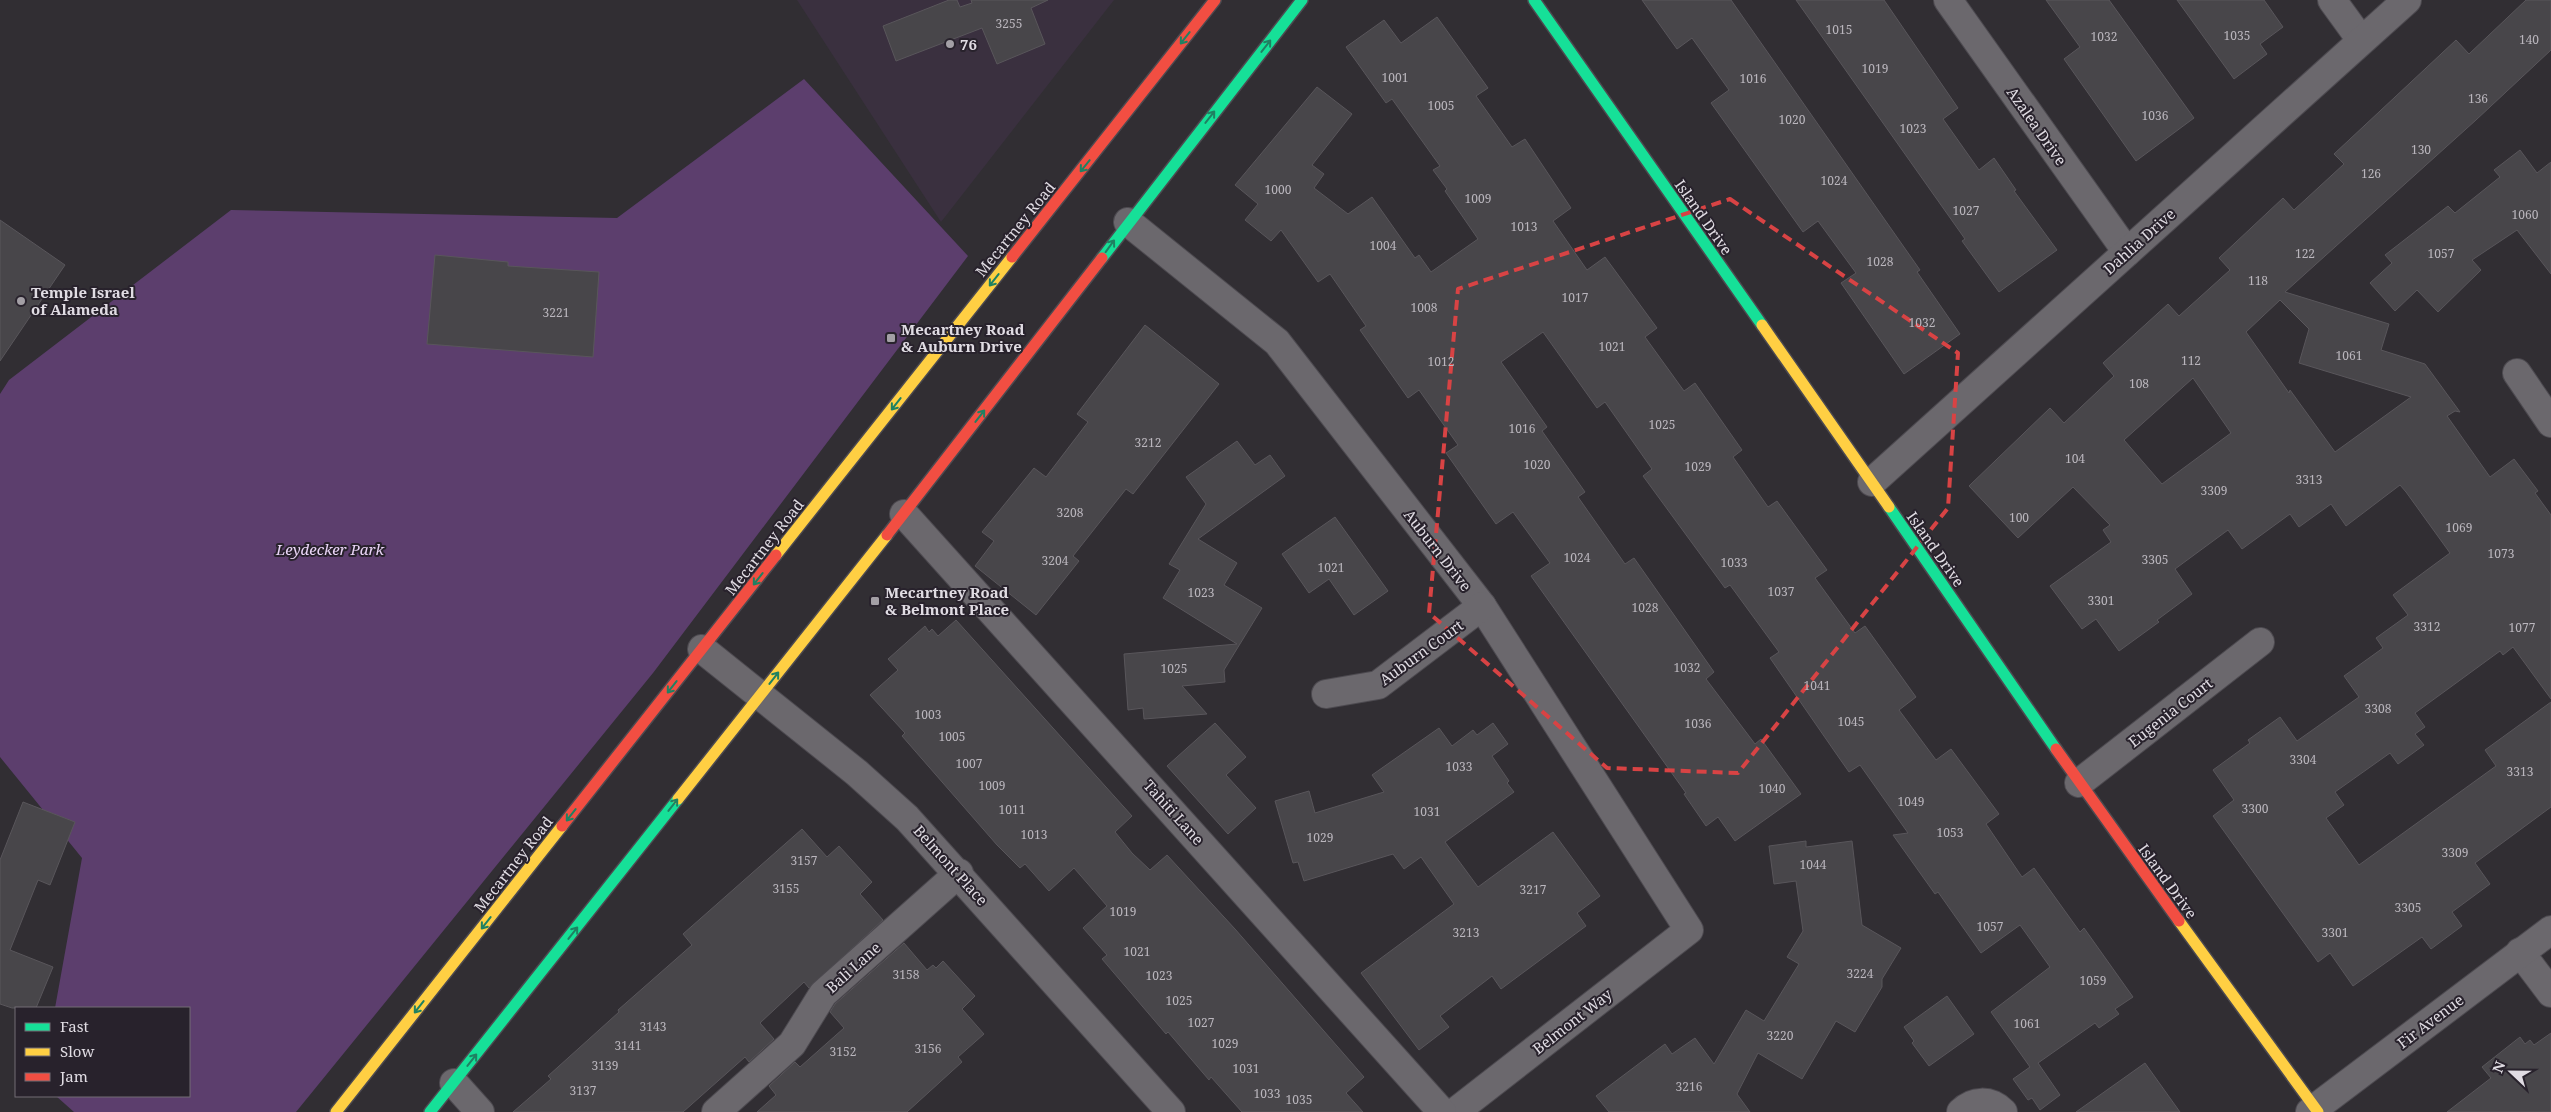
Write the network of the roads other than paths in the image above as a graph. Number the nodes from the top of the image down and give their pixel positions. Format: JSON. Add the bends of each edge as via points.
{"nodes":[{"id":1,"x":1215,"y":0,"type":"edge"},
{"id":2,"x":1302,"y":0,"type":"edge"},
{"id":3,"x":1534,"y":0,"type":"edge"},
{"id":4,"x":1948,"y":0,"type":"edge"},
{"id":5,"x":2332,"y":0,"type":"edge"},
{"id":6,"x":2407,"y":0,"type":"edge"},
{"id":7,"x":2361,"y":40,"type":"junction"},
{"id":8,"x":1128,"y":222,"type":"junction"},
{"id":9,"x":2127,"y":252,"type":"junction"},
{"id":10,"x":2517,"y":373,"type":"dead end"},
{"id":11,"x":2551,"y":423,"type":"edge"},
{"id":12,"x":1872,"y":482,"type":"junction"},
{"id":13,"x":904,"y":514,"type":"junction"},
{"id":14,"x":1482,"y":606,"type":"junction"},
{"id":15,"x":2260,"y":642,"type":"dead end"},
{"id":16,"x":702,"y":649,"type":"junction"},
{"id":17,"x":1326,"y":694,"type":"dead end"},
{"id":18,"x":760,"y":695,"type":"junction"},
{"id":19,"x":2079,"y":783,"type":"junction"},
{"id":20,"x":959,"y":873,"type":"junction"},
{"id":21,"x":1689,"y":930,"type":"joint"},
{"id":22,"x":2551,"y":930,"type":"edge"},
{"id":23,"x":2520,"y":952,"type":"junction"},
{"id":24,"x":2551,"y":993,"type":"edge"},
{"id":25,"x":454,"y":1083,"type":"junction"},
{"id":26,"x":2314,"y":1111,"type":"edge"},
{"id":27,"x":336,"y":1112,"type":"edge"},
{"id":28,"x":430,"y":1112,"type":"edge"},
{"id":29,"x":480,"y":1112,"type":"edge"},
{"id":30,"x":716,"y":1112,"type":"edge"},
{"id":31,"x":1171,"y":1112,"type":"edge"},
{"id":32,"x":1442,"y":1112,"type":"edge"},
{"id":33,"x":1455,"y":1112,"type":"edge"},
{"id":34,"x":1961,"y":1112,"type":"edge"},
{"id":35,"x":2003,"y":1112,"type":"edge"}],
"edges":[{"from":1,"to":16,"type":"main road","name":"Mecartney Road","one_way":true},
{"from":8,"to":2,"type":"main road","one_way":true},
{"from":3,"to":12,"type":"main road","name":"Island Drive"},
{"from":4,"to":9,"type":"street","name":"Azalea Drive"},
{"from":5,"to":7,"type":"street"},
{"from":6,"to":7,"type":"street","name":"Dahlia Drive"},
{"from":7,"to":9,"type":"street","name":"Dahlia Drive"},
{"from":13,"to":8,"type":"main road","one_way":true},
{"from":8,"to":14,"type":"street","name":"Auburn Drive","via":[[1276,342]]},
{"from":9,"to":12,"type":"street","name":"Dahlia Drive"},
{"from":10,"to":11,"type":"street"},
{"from":12,"to":19,"type":"main road","name":"Island Drive"},
{"from":18,"to":13,"type":"main road","one_way":true},
{"from":13,"to":32,"type":"street","name":"Tahiti Lane"},
{"from":14,"to":17,"type":"street","name":"Auburn Court","via":[[1378,685]]},
{"from":14,"to":21,"type":"street","name":"Auburn Drive"},
{"from":15,"to":19,"type":"street","name":"Eugenia Court"},
{"from":16,"to":18,"type":"street","name":"Belmont Place"},
{"from":16,"to":27,"type":"main road","name":"Mecartney Road","one_way":true},
{"from":18,"to":20,"type":"street","name":"Belmont Place","via":[[857,773],[907,818]]},
{"from":25,"to":18,"type":"main road","one_way":true},
{"from":19,"to":26,"type":"main road","name":"Island Drive"},
{"from":20,"to":30,"type":"street","name":"Bali Lane","via":[[823,994],[792,1044]]},
{"from":20,"to":31,"type":"street","name":"Belmont Place"},
{"from":21,"to":33,"type":"street","name":"Belmont Way"},
{"from":22,"to":23,"type":"street","name":"Fir Avenue"},
{"from":23,"to":24,"type":"street"},
{"from":23,"to":26,"type":"street","name":"Fir Avenue"},
{"from":25,"to":28,"type":"main road"},
{"from":25,"to":29,"type":"street"},
{"from":34,"to":35,"type":"street","via":[[1969,1104],[1985,1102]]}]}
